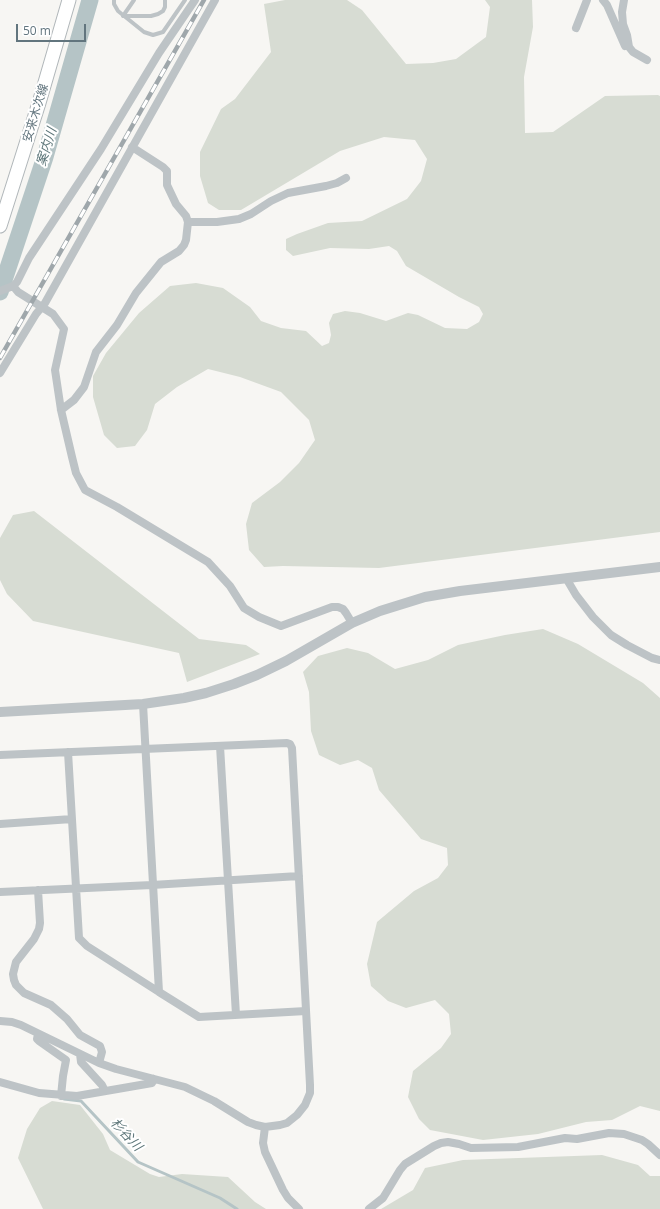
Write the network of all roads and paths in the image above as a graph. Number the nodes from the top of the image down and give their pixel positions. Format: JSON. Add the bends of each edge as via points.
{"nodes":[{"id":1,"x":69,"y":0,"type":"edge"},
{"id":2,"x":114,"y":0,"type":"edge"},
{"id":3,"x":134,"y":0,"type":"edge"},
{"id":4,"x":165,"y":0,"type":"edge"},
{"id":5,"x":184,"y":0,"type":"edge"},
{"id":6,"x":195,"y":0,"type":"edge"},
{"id":7,"x":215,"y":0,"type":"edge"},
{"id":8,"x":587,"y":0,"type":"edge"},
{"id":9,"x":603,"y":0,"type":"edge"},
{"id":10,"x":624,"y":0,"type":"edge"},
{"id":11,"x":123,"y":16,"type":"junction"},
{"id":12,"x":576,"y":28,"type":"dead end"},
{"id":13,"x":629,"y":47,"type":"junction"},
{"id":14,"x":647,"y":60,"type":"dead end"},
{"id":15,"x":132,"y":147,"type":"junction"},
{"id":16,"x":346,"y":178,"type":"dead end"},
{"id":17,"x":188,"y":222,"type":"junction"},
{"id":18,"x":0,"y":226,"type":"edge"},
{"id":19,"x":12,"y":286,"type":"junction"},
{"id":20,"x":0,"y":292,"type":"edge"},
{"id":21,"x":42,"y":306,"type":"junction"},
{"id":22,"x":0,"y":373,"type":"edge"},
{"id":23,"x":61,"y":410,"type":"junction"},
{"id":24,"x":660,"y":567,"type":"edge"},
{"id":25,"x":566,"y":578,"type":"junction"},
{"id":26,"x":352,"y":624,"type":"junction"},
{"id":27,"x":660,"y":660,"type":"edge"},
{"id":28,"x":143,"y":704,"type":"junction"},
{"id":29,"x":0,"y":712,"type":"edge"},
{"id":30,"x":220,"y":746,"type":"junction"},
{"id":31,"x":146,"y":749,"type":"junction"},
{"id":32,"x":68,"y":752,"type":"junction"},
{"id":33,"x":0,"y":755,"type":"edge"},
{"id":34,"x":72,"y":819,"type":"junction"},
{"id":35,"x":0,"y":824,"type":"edge"},
{"id":36,"x":299,"y":876,"type":"junction"},
{"id":37,"x":228,"y":880,"type":"junction"},
{"id":38,"x":152,"y":885,"type":"junction"},
{"id":39,"x":76,"y":888,"type":"junction"},
{"id":40,"x":38,"y":890,"type":"junction"},
{"id":41,"x":0,"y":892,"type":"edge"},
{"id":42,"x":159,"y":992,"type":"junction"},
{"id":43,"x":306,"y":1011,"type":"junction"},
{"id":44,"x":236,"y":1015,"type":"junction"},
{"id":45,"x":0,"y":1021,"type":"edge"},
{"id":46,"x":38,"y":1034,"type":"junction"},
{"id":47,"x":80,"y":1054,"type":"junction"},
{"id":48,"x":99,"y":1063,"type":"junction"},
{"id":49,"x":154,"y":1079,"type":"junction"},
{"id":50,"x":0,"y":1082,"type":"edge"},
{"id":51,"x":105,"y":1092,"type":"junction"},
{"id":52,"x":61,"y":1096,"type":"junction"},
{"id":53,"x":265,"y":1127,"type":"junction"},
{"id":54,"x":660,"y":1156,"type":"edge"},
{"id":55,"x":299,"y":1209,"type":"edge"},
{"id":56,"x":369,"y":1209,"type":"edge"}],
"edges":[{"from":1,"to":18,"type":"main road","name":"安来木次線"},
{"from":2,"to":11,"type":"lane"},
{"from":3,"to":11,"type":"lane"},
{"from":4,"to":11,"type":"lane","via":[[165,7],[158,14]]},
{"from":5,"to":11,"type":"lane","via":[[163,32],[157,34],[144,32]]},
{"from":6,"to":19,"type":"street"},
{"from":7,"to":15,"type":"street"},
{"from":8,"to":12,"type":"street"},
{"from":9,"to":13,"type":"street","via":[[625,46]]},
{"from":10,"to":13,"type":"street","via":[[623,24]]},
{"from":13,"to":14,"type":"street"},
{"from":15,"to":17,"type":"street","via":[[167,171],[167,185]]},
{"from":15,"to":21,"type":"street"},
{"from":16,"to":17,"type":"street","via":[[338,183],[288,193],[239,219]]},
{"from":17,"to":23,"type":"street","via":[[184,245],[161,262],[136,293],[117,325],[96,352],[84,387],[74,400]]},
{"from":19,"to":20,"type":"street"},
{"from":19,"to":21,"type":"street"},
{"from":21,"to":22,"type":"street"},
{"from":21,"to":23,"type":"street","via":[[53,314],[64,329],[55,370]]},
{"from":23,"to":26,"type":"street","via":[[76,473],[85,490],[208,562],[230,586],[244,608],[281,626],[338,607],[346,612]]},
{"from":24,"to":25,"type":"street"},
{"from":25,"to":26,"type":"street","via":[[425,597],[380,611]]},
{"from":25,"to":27,"type":"street","via":[[593,617],[611,635]]},
{"from":26,"to":28,"type":"street","via":[[240,682],[184,698]]},
{"from":28,"to":29,"type":"street"},
{"from":28,"to":31,"type":"street"},
{"from":30,"to":31,"type":"street"},
{"from":30,"to":36,"type":"street","via":[[290,744]]},
{"from":30,"to":37,"type":"street"},
{"from":31,"to":32,"type":"street"},
{"from":31,"to":38,"type":"street"},
{"from":32,"to":33,"type":"street"},
{"from":32,"to":34,"type":"street"},
{"from":34,"to":35,"type":"street"},
{"from":34,"to":39,"type":"street"},
{"from":36,"to":37,"type":"street"},
{"from":36,"to":43,"type":"street"},
{"from":37,"to":38,"type":"street"},
{"from":37,"to":44,"type":"street"},
{"from":38,"to":39,"type":"street"},
{"from":38,"to":42,"type":"street"},
{"from":39,"to":40,"type":"street"},
{"from":39,"to":42,"type":"street","via":[[79,938],[87,946]]},
{"from":40,"to":41,"type":"street"},
{"from":40,"to":48,"type":"street","via":[[39,929],[16,962],[14,980],[24,993],[51,1005],[80,1035],[100,1046],[102,1052]]},
{"from":42,"to":44,"type":"street","via":[[199,1017]]},
{"from":43,"to":44,"type":"street"},
{"from":43,"to":53,"type":"street","via":[[310,1080],[308,1099],[301,1111],[292,1119],[280,1125]]},
{"from":45,"to":46,"type":"street","via":[[12,1022]]},
{"from":46,"to":47,"type":"street"},
{"from":46,"to":52,"type":"street","via":[[39,1041],[66,1060]]},
{"from":47,"to":48,"type":"street"},
{"from":47,"to":51,"type":"street","via":[[81,1062],[102,1085]]},
{"from":48,"to":49,"type":"street"},
{"from":49,"to":51,"type":"street","via":[[152,1083]]},
{"from":49,"to":53,"type":"street","via":[[199,1093],[248,1122]]},
{"from":50,"to":52,"type":"street"},
{"from":51,"to":52,"type":"street"},
{"from":53,"to":55,"type":"street","via":[[265,1152],[283,1190]]},
{"from":54,"to":56,"type":"street","via":[[642,1140],[624,1134],[609,1133],[518,1147],[471,1148],[448,1142],[441,1143],[405,1164],[383,1198]]}]}
